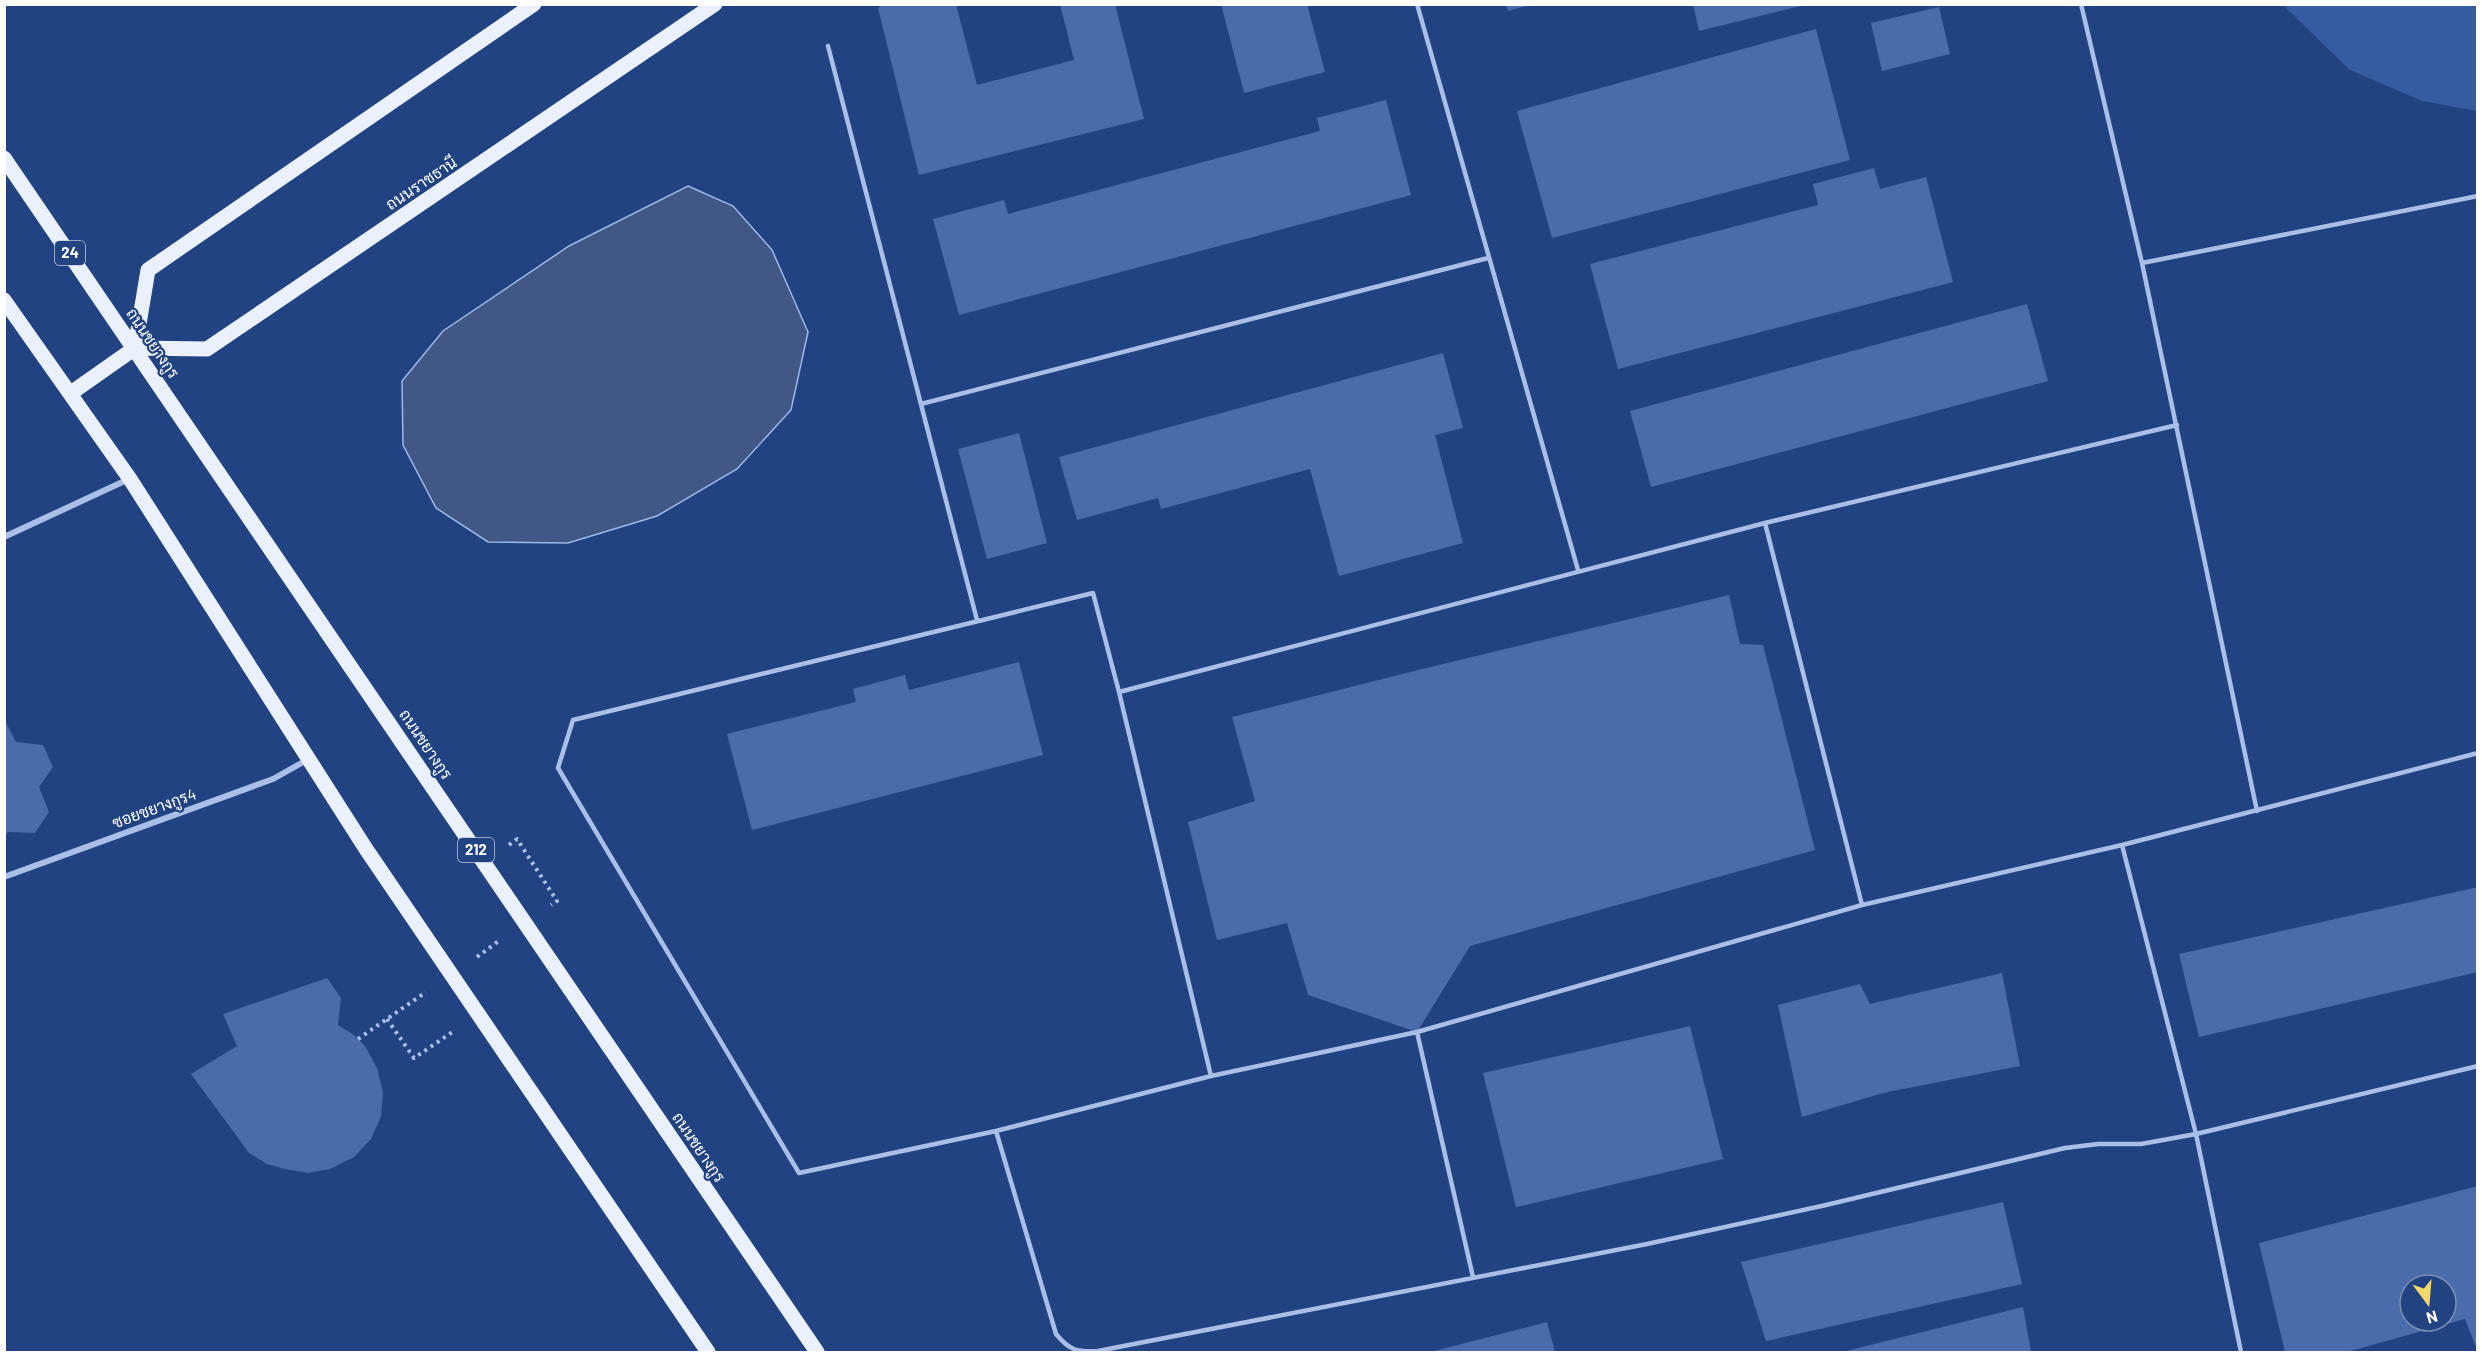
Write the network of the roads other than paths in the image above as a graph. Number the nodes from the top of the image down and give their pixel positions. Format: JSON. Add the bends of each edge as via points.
{"nodes":[{"id":1,"x":534,"y":4,"type":"edge"},
{"id":2,"x":715,"y":4,"type":"edge"},
{"id":3,"x":1417,"y":4,"type":"edge"},
{"id":4,"x":2081,"y":4,"type":"edge"},
{"id":5,"x":828,"y":46,"type":"dead end"},
{"id":6,"x":4,"y":158,"type":"edge"},
{"id":7,"x":2478,"y":196,"type":"edge"},
{"id":8,"x":1488,"y":258,"type":"junction"},
{"id":9,"x":2142,"y":263,"type":"junction"},
{"id":10,"x":4,"y":300,"type":"edge"},
{"id":11,"x":135,"y":348,"type":"junction"},
{"id":12,"x":71,"y":393,"type":"junction"},
{"id":13,"x":921,"y":404,"type":"junction"},
{"id":14,"x":2176,"y":425,"type":"junction"},
{"id":15,"x":130,"y":479,"type":"junction"},
{"id":16,"x":1766,"y":523,"type":"junction"},
{"id":17,"x":4,"y":537,"type":"edge"},
{"id":18,"x":1578,"y":570,"type":"junction"},
{"id":19,"x":977,"y":620,"type":"junction"},
{"id":20,"x":1119,"y":692,"type":"junction"},
{"id":21,"x":2478,"y":753,"type":"edge"},
{"id":22,"x":310,"y":759,"type":"junction"},
{"id":23,"x":2257,"y":811,"type":"junction"},
{"id":24,"x":2122,"y":845,"type":"junction"},
{"id":25,"x":4,"y":877,"type":"edge"},
{"id":26,"x":1862,"y":906,"type":"junction"},
{"id":27,"x":1417,"y":1032,"type":"junction"},
{"id":28,"x":2478,"y":1066,"type":"edge"},
{"id":29,"x":1211,"y":1076,"type":"junction"},
{"id":30,"x":996,"y":1131,"type":"junction"},
{"id":31,"x":2196,"y":1134,"type":"junction"},
{"id":32,"x":1473,"y":1277,"type":"junction"},
{"id":33,"x":708,"y":1353,"type":"edge"},
{"id":34,"x":817,"y":1353,"type":"edge"},
{"id":35,"x":2241,"y":1353,"type":"edge"}],
"edges":[{"from":1,"to":11,"type":"main road","via":[[148,270]]},
{"from":2,"to":11,"type":"main road","name":"ถนนราชธานี","via":[[207,349]]},
{"from":3,"to":8,"type":"lane"},
{"from":4,"to":9,"type":"lane"},
{"from":5,"to":13,"type":"lane"},
{"from":6,"to":11,"type":"main road","name":"ถนนชยางกูร","number":"24"},
{"from":7,"to":9,"type":"lane"},
{"from":8,"to":13,"type":"lane"},
{"from":8,"to":18,"type":"lane"},
{"from":9,"to":14,"type":"lane"},
{"from":10,"to":12,"type":"main road"},
{"from":11,"to":12,"type":"main road"},
{"from":11,"to":34,"type":"main road","name":"ถนนชยางกูร","number":"212"},
{"from":12,"to":15,"type":"main road"},
{"from":13,"to":19,"type":"lane"},
{"from":14,"to":16,"type":"lane"},
{"from":14,"to":23,"type":"lane"},
{"from":15,"to":17,"type":"street"},
{"from":15,"to":22,"type":"main road"},
{"from":16,"to":18,"type":"lane"},
{"from":16,"to":26,"type":"lane"},
{"from":18,"to":20,"type":"lane"},
{"from":19,"to":20,"type":"lane","via":[[1093,593]]},
{"from":19,"to":30,"type":"lane","via":[[573,720],[558,768],[799,1173]]},
{"from":20,"to":29,"type":"lane"},
{"from":21,"to":23,"type":"lane"},
{"from":22,"to":25,"type":"street","name":"ซอยชยางกูร4","via":[[273,779]]},
{"from":22,"to":33,"type":"main road","via":[[366,849]]},
{"from":23,"to":24,"type":"lane"},
{"from":24,"to":26,"type":"lane"},
{"from":24,"to":31,"type":"lane"},
{"from":26,"to":27,"type":"lane"},
{"from":27,"to":29,"type":"lane"},
{"from":27,"to":32,"type":"lane"},
{"from":28,"to":31,"type":"lane"},
{"from":29,"to":30,"type":"lane"},
{"from":30,"to":32,"type":"lane","via":[[1056,1334],[1066,1347],[1082,1352]]},
{"from":31,"to":32,"type":"lane","via":[[2141,1144],[2065,1148],[1826,1205]]},
{"from":31,"to":35,"type":"lane"}]}
